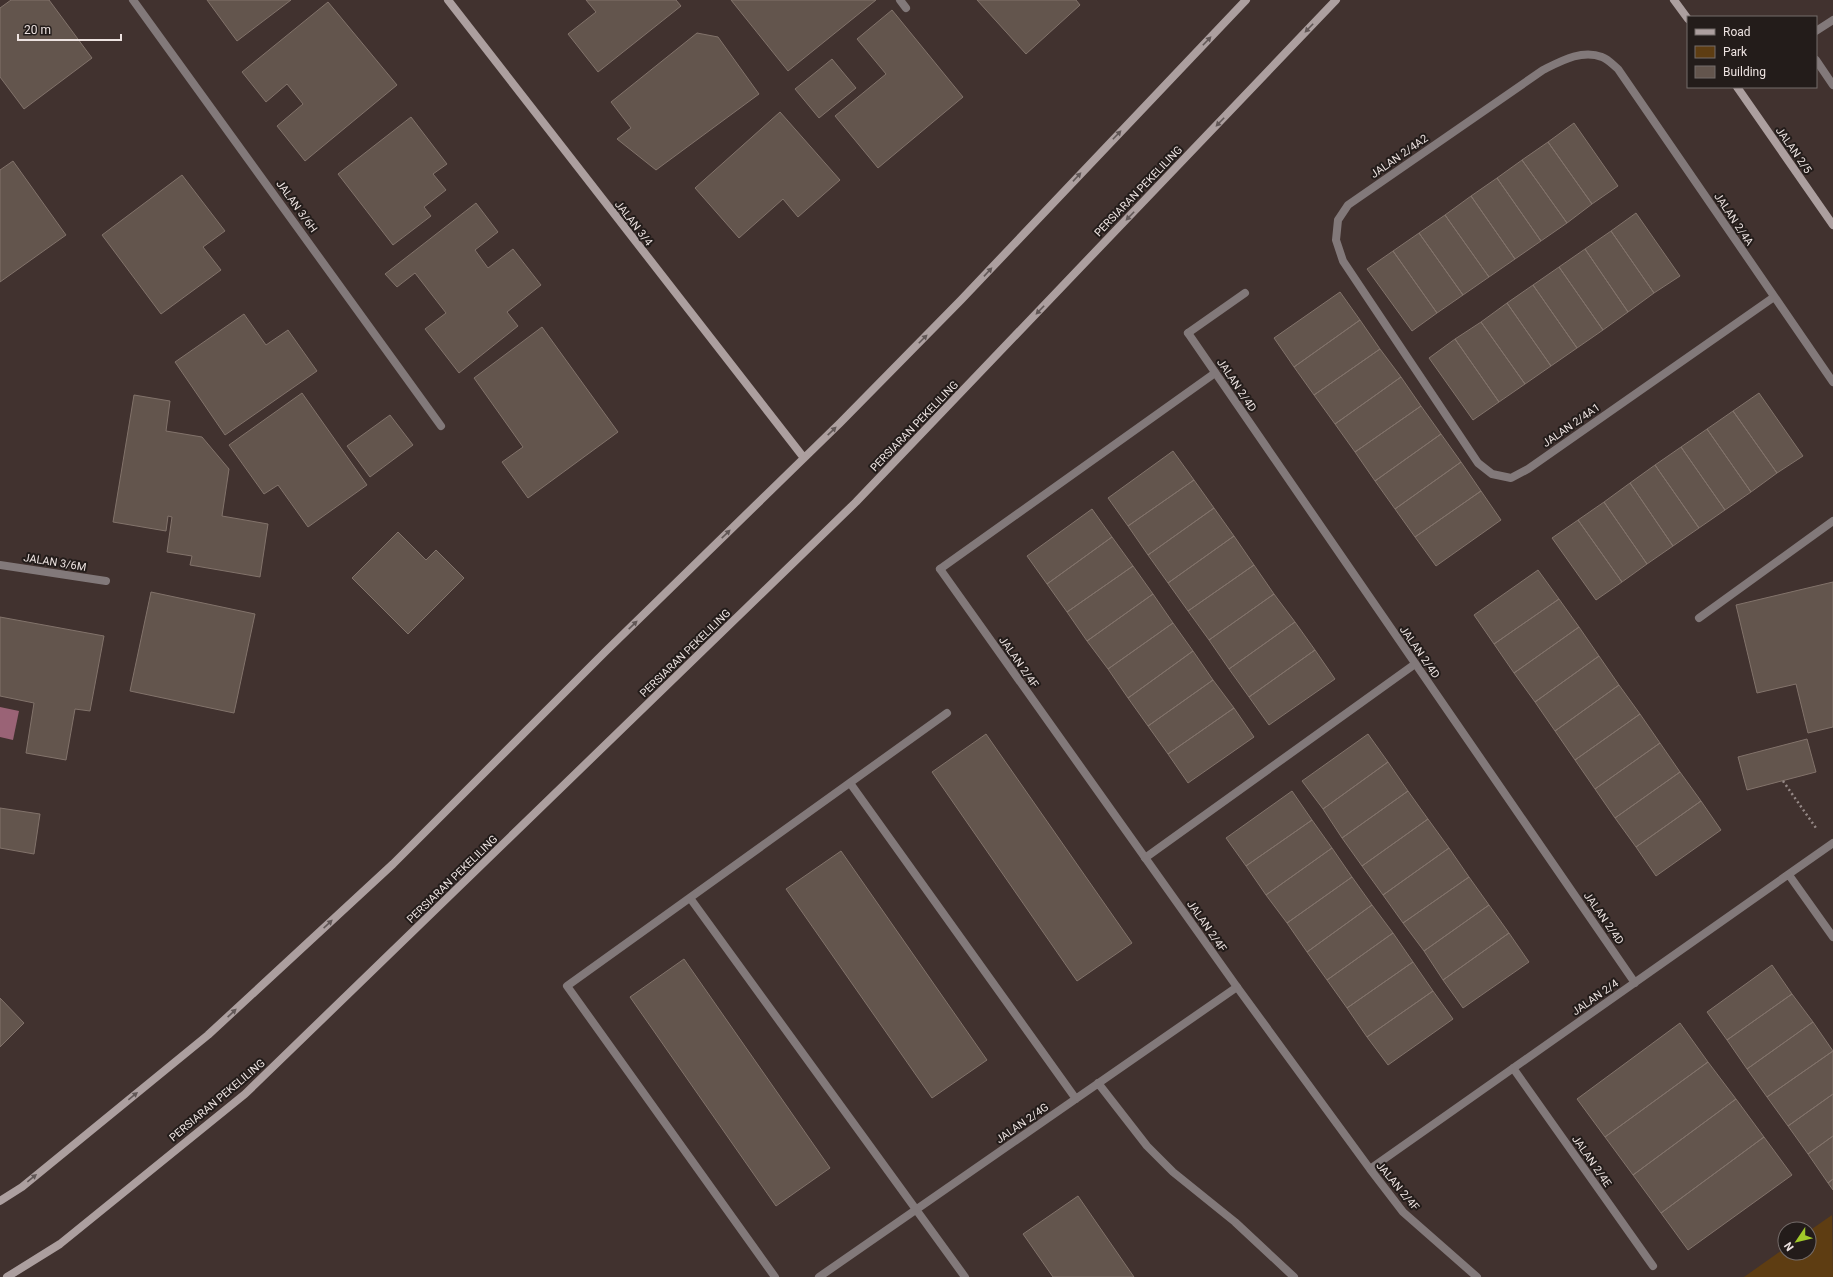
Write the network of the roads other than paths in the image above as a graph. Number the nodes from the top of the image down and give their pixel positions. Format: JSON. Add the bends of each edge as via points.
{"nodes":[{"id":1,"x":133,"y":0,"type":"edge"},
{"id":2,"x":448,"y":0,"type":"edge"},
{"id":3,"x":900,"y":0,"type":"edge"},
{"id":4,"x":1246,"y":0,"type":"edge"},
{"id":5,"x":1336,"y":0,"type":"edge"},
{"id":6,"x":1674,"y":0,"type":"edge"},
{"id":7,"x":906,"y":8,"type":"dead end"},
{"id":8,"x":1687,"y":19,"type":"edge"},
{"id":9,"x":1833,"y":20,"type":"edge"},
{"id":10,"x":1817,"y":30,"type":"edge"},
{"id":11,"x":1817,"y":61,"type":"edge"},
{"id":12,"x":1618,"y":69,"type":"joint"},
{"id":13,"x":1833,"y":85,"type":"edge"},
{"id":14,"x":1738,"y":88,"type":"edge"},
{"id":15,"x":1833,"y":225,"type":"edge"},
{"id":16,"x":1245,"y":293,"type":"dead end"},
{"id":17,"x":1774,"y":297,"type":"junction"},
{"id":18,"x":1409,"y":361,"type":"joint"},
{"id":19,"x":1215,"y":373,"type":"junction"},
{"id":20,"x":1833,"y":382,"type":"edge"},
{"id":21,"x":442,"y":426,"type":"dead end"},
{"id":22,"x":804,"y":458,"type":"junction"},
{"id":23,"x":1833,"y":520,"type":"edge"},
{"id":24,"x":0,"y":565,"type":"edge"},
{"id":25,"x":106,"y":581,"type":"dead end"},
{"id":26,"x":1699,"y":618,"type":"dead end"},
{"id":27,"x":1416,"y":664,"type":"junction"},
{"id":28,"x":947,"y":713,"type":"dead end"},
{"id":29,"x":850,"y":783,"type":"junction"},
{"id":30,"x":1831,"y":845,"type":"edge"},
{"id":31,"x":1145,"y":858,"type":"junction"},
{"id":32,"x":1789,"y":875,"type":"junction"},
{"id":33,"x":690,"y":898,"type":"junction"},
{"id":34,"x":1833,"y":937,"type":"edge"},
{"id":35,"x":1635,"y":983,"type":"junction"},
{"id":36,"x":1237,"y":987,"type":"junction"},
{"id":37,"x":1513,"y":1068,"type":"junction"},
{"id":38,"x":1098,"y":1083,"type":"junction"},
{"id":39,"x":1076,"y":1099,"type":"junction"},
{"id":40,"x":1370,"y":1169,"type":"junction"},
{"id":41,"x":0,"y":1201,"type":"edge"},
{"id":42,"x":916,"y":1210,"type":"junction"},
{"id":43,"x":1653,"y":1266,"type":"dead end"},
{"id":44,"x":7,"y":1277,"type":"edge"},
{"id":45,"x":776,"y":1277,"type":"edge"},
{"id":46,"x":819,"y":1277,"type":"edge"},
{"id":47,"x":965,"y":1277,"type":"edge"},
{"id":48,"x":1294,"y":1277,"type":"edge"},
{"id":49,"x":1477,"y":1277,"type":"edge"}],
"edges":[{"from":1,"to":21,"type":"street","name":"JALAN 3/6H"},
{"from":2,"to":22,"type":"main road","name":"JALAN 3/4"},
{"from":3,"to":7,"type":"street"},
{"from":22,"to":4,"type":"main road","one_way":true,"via":[[961,300]]},
{"from":5,"to":44,"type":"main road","name":"PERSIARAN PEKELILING","one_way":true,"via":[[856,502],[257,1083],[60,1244]]},
{"from":6,"to":8,"type":"main road"},
{"from":9,"to":10,"type":"street"},
{"from":11,"to":13,"type":"street"},
{"from":12,"to":17,"type":"street","name":"JALAN 2/4A"},
{"from":12,"to":18,"type":"street","name":"JALAN 2/4A2","via":[[1603,57],[1583,54],[1557,62],[1348,205],[1338,220],[1336,240],[1343,261]]},
{"from":14,"to":15,"type":"main road","name":"JALAN 2/5"},
{"from":16,"to":19,"type":"street","name":"JALAN 2/4D","via":[[1188,333]]},
{"from":17,"to":18,"type":"street","name":"JALAN 2/4A1","via":[[1528,469],[1510,478],[1492,474],[1478,463]]},
{"from":17,"to":20,"type":"street","name":"JALAN 2/4A"},
{"from":19,"to":27,"type":"street","name":"JALAN 2/4D"},
{"from":19,"to":31,"type":"street","name":"JALAN 2/4F","via":[[940,569]]},
{"from":41,"to":22,"type":"main road","one_way":true,"via":[[22,1187],[208,1036],[393,864]]},
{"from":23,"to":26,"type":"street"},
{"from":24,"to":25,"type":"street","name":"JALAN 3/6M"},
{"from":27,"to":31,"type":"street"},
{"from":27,"to":35,"type":"street","name":"JALAN 2/4D"},
{"from":28,"to":29,"type":"street"},
{"from":29,"to":33,"type":"street"},
{"from":29,"to":39,"type":"street"},
{"from":30,"to":32,"type":"street","name":"JALAN 2/4"},
{"from":31,"to":36,"type":"street","name":"JALAN 2/4F"},
{"from":32,"to":34,"type":"street"},
{"from":32,"to":35,"type":"street","name":"JALAN 2/4"},
{"from":33,"to":42,"type":"street"},
{"from":33,"to":45,"type":"street","via":[[567,986]]},
{"from":35,"to":37,"type":"street","name":"JALAN 2/4"},
{"from":36,"to":38,"type":"street","name":"JALAN 2/4G"},
{"from":36,"to":40,"type":"street","name":"JALAN 2/4F"},
{"from":37,"to":40,"type":"street","name":"JALAN 2/4"},
{"from":37,"to":43,"type":"street","name":"JALAN 2/4E"},
{"from":38,"to":39,"type":"street","name":"JALAN 2/4G"},
{"from":38,"to":48,"type":"street","via":[[1147,1146],[1173,1172],[1235,1222]]},
{"from":39,"to":42,"type":"street","name":"JALAN 2/4G"},
{"from":40,"to":49,"type":"street","name":"JALAN 2/4F","via":[[1403,1212]]},
{"from":42,"to":46,"type":"street","name":"JALAN 2/4G"},
{"from":42,"to":47,"type":"street"}]}
